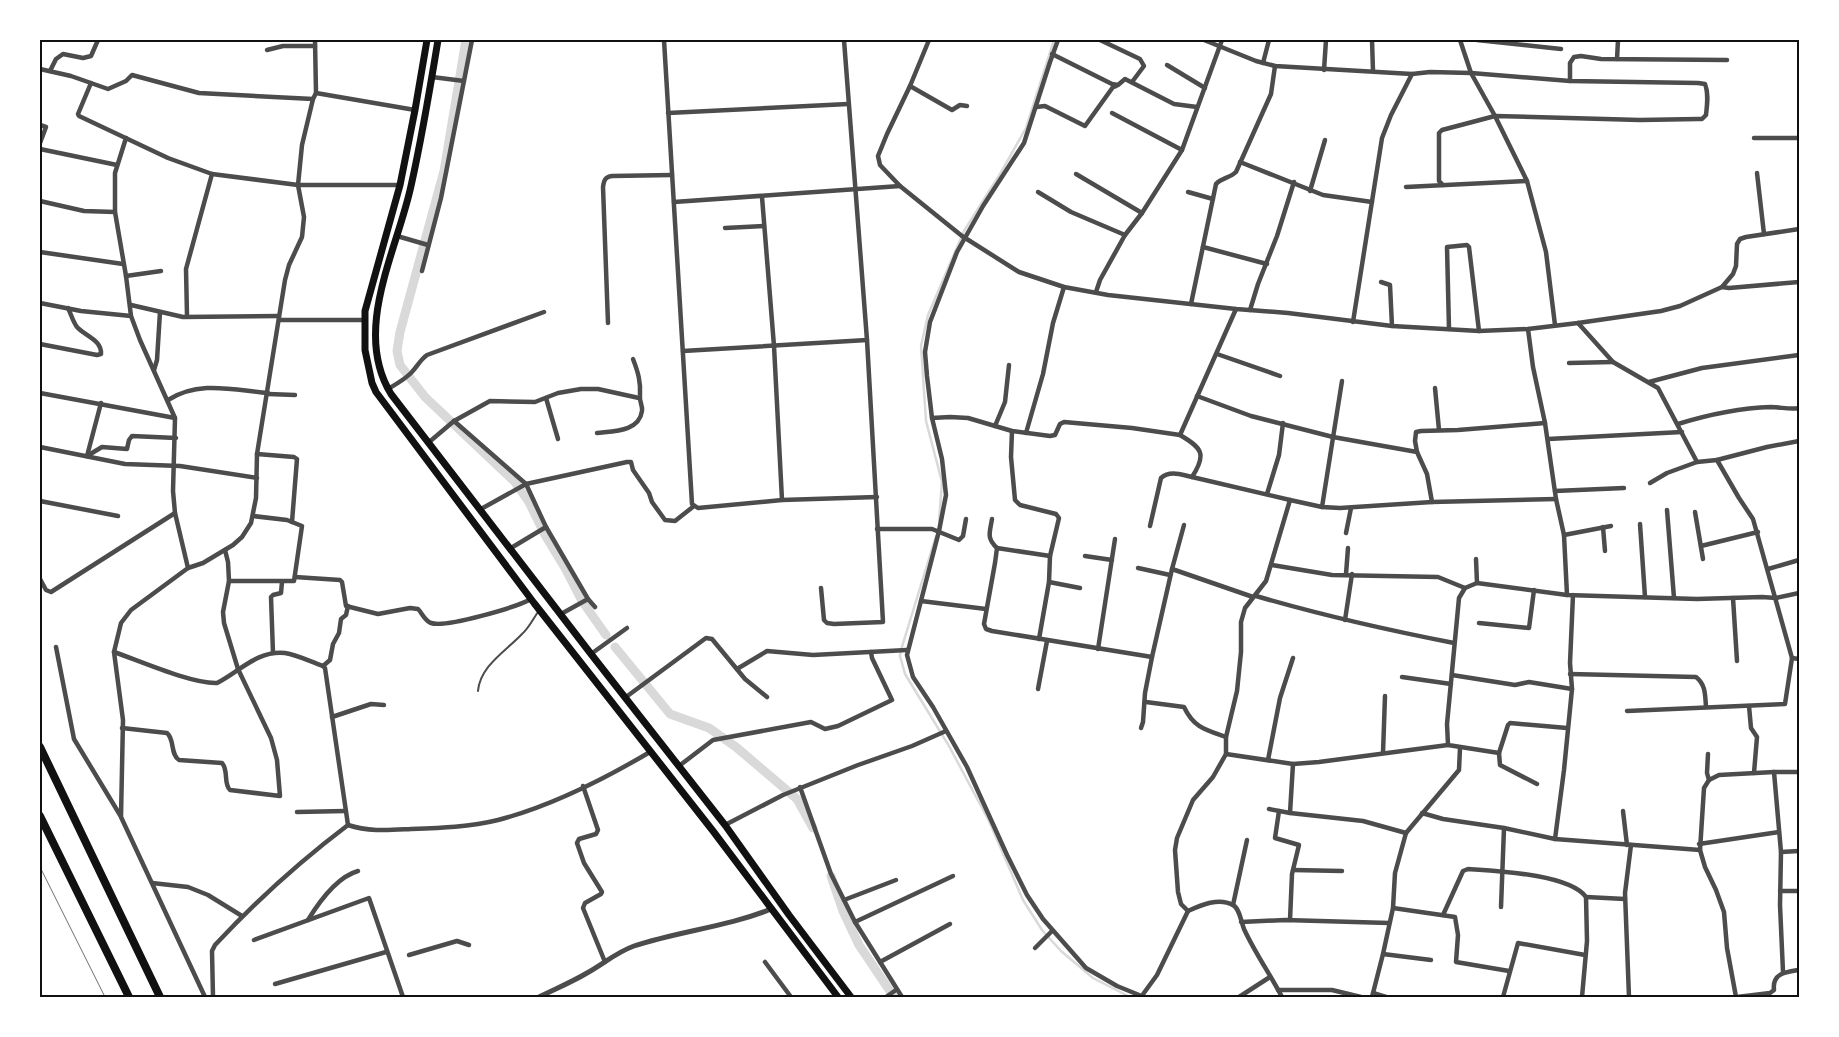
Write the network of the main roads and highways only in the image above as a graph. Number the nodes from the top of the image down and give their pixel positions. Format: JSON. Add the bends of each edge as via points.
{"nodes":[{"id":1,"x":427,"y":40,"type":"edge"},
{"id":2,"x":438,"y":40,"type":"edge"},
{"id":3,"x":423,"y":64,"type":"junction"},
{"id":4,"x":434,"y":65,"type":"junction"},
{"id":5,"x":580,"y":640,"type":"junction"},
{"id":6,"x":570,"y":648,"type":"junction"},
{"id":7,"x":596,"y":660,"type":"junction"},
{"id":8,"x":586,"y":668,"type":"junction"},
{"id":9,"x":40,"y":747,"type":"edge"},
{"id":10,"x":40,"y":816,"type":"edge"},
{"id":11,"x":781,"y":903,"type":"junction"},
{"id":12,"x":772,"y":910,"type":"junction"},
{"id":13,"x":834,"y":975,"type":"junction"},
{"id":14,"x":825,"y":980,"type":"junction"},
{"id":15,"x":128,"y":997,"type":"edge"},
{"id":16,"x":160,"y":997,"type":"edge"},
{"id":17,"x":838,"y":997,"type":"edge"},
{"id":18,"x":851,"y":997,"type":"edge"}],
"edges":[{"from":1,"to":3,"type":"highway"},
{"from":2,"to":4,"type":"highway"},
{"from":3,"to":4,"type":"highway"},
{"from":3,"to":6,"type":"highway","via":[[400,185],[367,299],[364,320],[367,364],[376,392]]},
{"from":4,"to":5,"type":"highway","via":[[411,187],[379,300],[375,324],[377,356],[388,388]]},
{"from":5,"to":6,"type":"highway"},
{"from":5,"to":7,"type":"highway"},
{"from":6,"to":8,"type":"highway"},
{"from":7,"to":8,"type":"highway"},
{"from":7,"to":11,"type":"highway","via":[[627,696]]},
{"from":8,"to":12,"type":"highway"},
{"from":9,"to":16,"type":"highway"},
{"from":10,"to":15,"type":"highway"},
{"from":11,"to":12,"type":"highway"},
{"from":11,"to":13,"type":"highway"},
{"from":12,"to":14,"type":"highway"},
{"from":13,"to":14,"type":"highway"},
{"from":13,"to":18,"type":"highway"},
{"from":14,"to":17,"type":"highway"}]}
